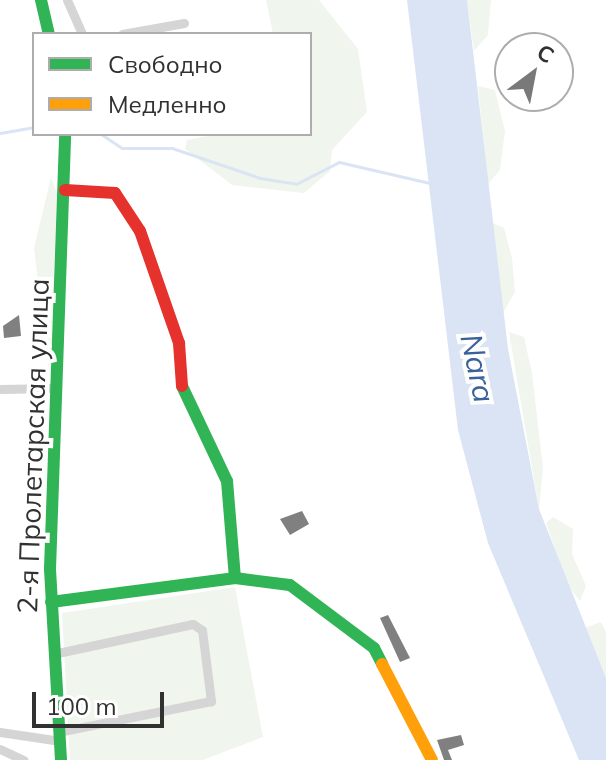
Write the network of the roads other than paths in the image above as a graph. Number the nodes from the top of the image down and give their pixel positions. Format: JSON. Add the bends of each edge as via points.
{"nodes":[{"id":1,"x":41,"y":0,"type":"edge"},
{"id":2,"x":67,"y":0,"type":"edge"},
{"id":3,"x":184,"y":23,"type":"dead end"},
{"id":4,"x":49,"y":32,"type":"edge"},
{"id":5,"x":81,"y":32,"type":"edge"},
{"id":6,"x":133,"y":32,"type":"edge"},
{"id":7,"x":65,"y":136,"type":"edge"},
{"id":8,"x":65,"y":190,"type":"junction"},
{"id":9,"x":57,"y":388,"type":"junction"},
{"id":10,"x":0,"y":389,"type":"edge"},
{"id":11,"x":235,"y":578,"type":"junction"},
{"id":12,"x":51,"y":602,"type":"junction"},
{"id":13,"x":53,"y":654,"type":"junction"},
{"id":14,"x":0,"y":732,"type":"edge"},
{"id":15,"x":59,"y":736,"type":"junction"},
{"id":16,"x":2,"y":751,"type":"edge"},
{"id":17,"x":24,"y":760,"type":"edge"},
{"id":18,"x":61,"y":760,"type":"edge"},
{"id":19,"x":432,"y":760,"type":"edge"}],
"edges":[{"from":1,"to":4,"type":"street"},
{"from":2,"to":5,"type":"street"},
{"from":3,"to":6,"type":"street"},
{"from":7,"to":8,"type":"street","name":"2-я Пролетарская улица"},
{"from":8,"to":9,"type":"street","name":"2-я Пролетарская улица"},
{"from":8,"to":11,"type":"street","via":[[115,193],[140,231],[179,343],[178,377],[227,481]]},
{"from":9,"to":10,"type":"street"},
{"from":9,"to":12,"type":"street","name":"2-я Пролетарская улица"},
{"from":11,"to":12,"type":"street"},
{"from":11,"to":19,"type":"street","via":[[290,585],[374,648]]},
{"from":12,"to":13,"type":"street","name":"2-я Пролетарская улица"},
{"from":13,"to":15,"type":"street","name":"2-я Пролетарская улица"},
{"from":13,"to":15,"type":"street","via":[[193,624],[202,630],[211,701]]},
{"from":14,"to":15,"type":"street"},
{"from":15,"to":18,"type":"street","name":"2-я Пролетарская улица"},
{"from":16,"to":17,"type":"street"}]}
